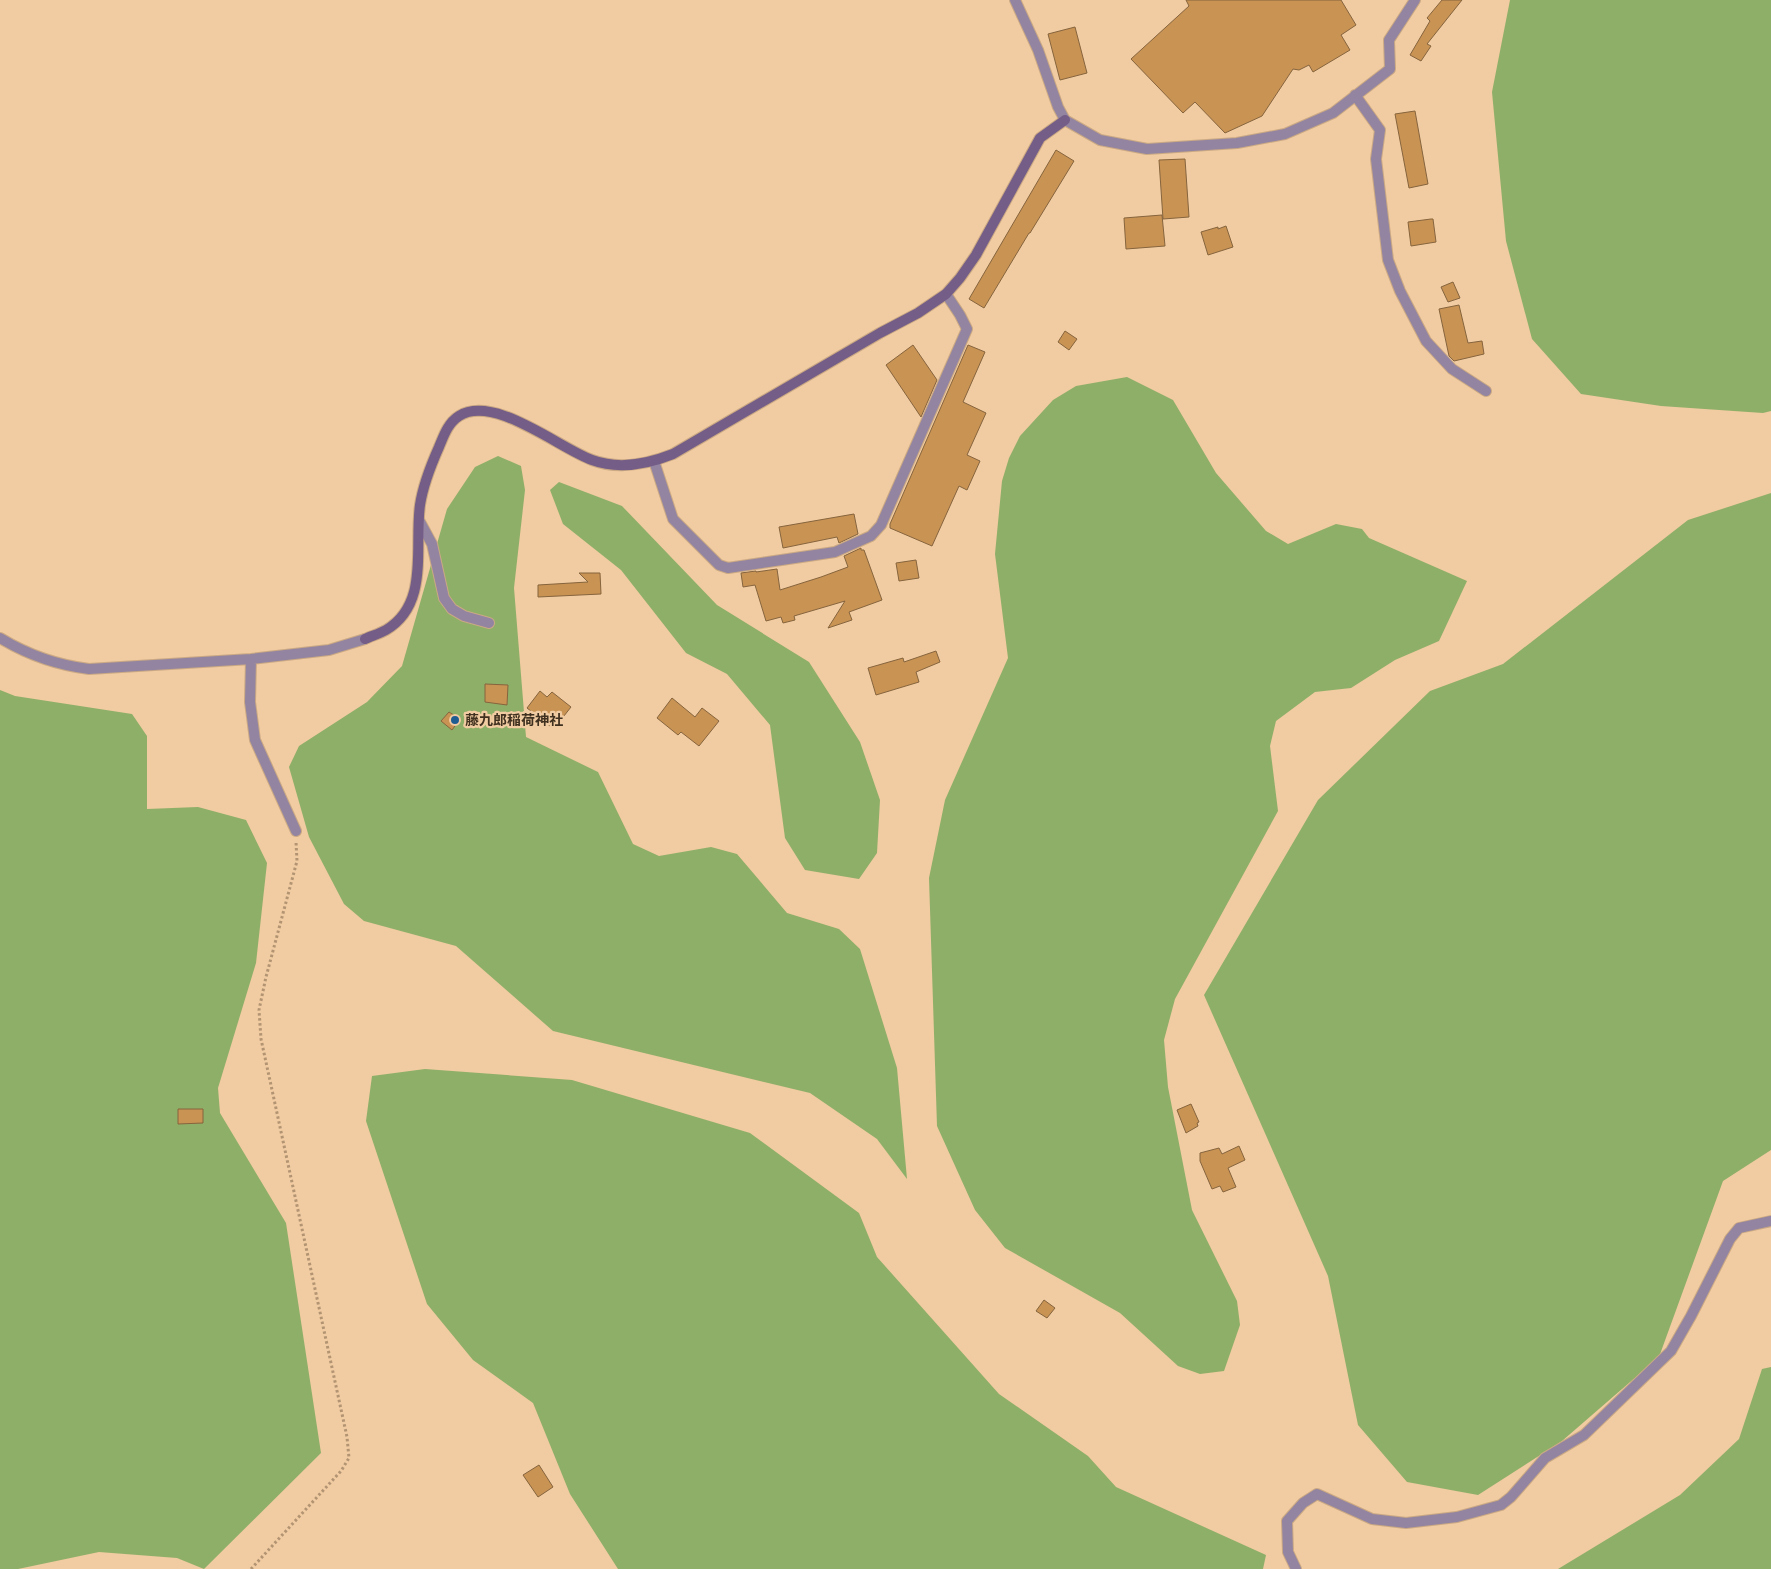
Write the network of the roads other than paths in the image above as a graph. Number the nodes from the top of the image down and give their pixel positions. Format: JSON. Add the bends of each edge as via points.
{"nodes":[{"id":1,"x":1014,"y":0,"type":"edge"},
{"id":2,"x":1415,"y":0,"type":"edge"},
{"id":3,"x":1355,"y":95,"type":"junction"},
{"id":4,"x":1065,"y":120,"type":"junction"},
{"id":5,"x":946,"y":294,"type":"junction"},
{"id":6,"x":1486,"y":391,"type":"dead end"},
{"id":7,"x":654,"y":461,"type":"junction"},
{"id":8,"x":419,"y":520,"type":"junction"},
{"id":9,"x":489,"y":623,"type":"dead end"},
{"id":10,"x":0,"y":638,"type":"edge"},
{"id":11,"x":251,"y":659,"type":"junction"},
{"id":12,"x":296,"y":831,"type":"road end"},
{"id":13,"x":1771,"y":1221,"type":"edge"},
{"id":14,"x":1296,"y":1569,"type":"edge"}],
"edges":[{"from":1,"to":4,"type":"street","via":[[1038,50]]},
{"from":2,"to":3,"type":"street","via":[[1389,40],[1390,69]]},
{"from":3,"to":4,"type":"street","via":[[1333,113],[1285,134],[1238,143],[1147,149],[1100,140]]},
{"from":3,"to":6,"type":"street","via":[[1380,130],[1376,159],[1388,260],[1400,291],[1426,341],[1452,370]]},
{"from":4,"to":5,"type":"street","via":[[1040,138],[976,255]]},
{"from":5,"to":7,"type":"street","via":[[673,454]]},
{"from":5,"to":7,"type":"street","via":[[967,329],[881,525],[871,536],[835,552],[728,568],[719,565],[673,519]]},
{"from":7,"to":8,"type":"street","via":[[640,465],[593,461],[520,421],[476,411],[461,415],[449,425],[435,456],[420,505]]},
{"from":8,"to":9,"type":"street","via":[[432,544],[444,598],[452,609],[464,616]]},
{"from":8,"to":11,"type":"street","via":[[418,564],[412,601],[402,618],[386,630],[328,650]]},
{"from":10,"to":11,"type":"street","via":[[39,658],[66,666],[89,668]]},
{"from":11,"to":12,"type":"street","via":[[250,702],[255,740]]},
{"from":13,"to":14,"type":"street","via":[[1740,1228],[1730,1239],[1671,1352],[1584,1435],[1545,1458],[1501,1505],[1457,1517],[1406,1523],[1372,1519],[1317,1494],[1303,1503],[1287,1521],[1288,1552]]}]}
